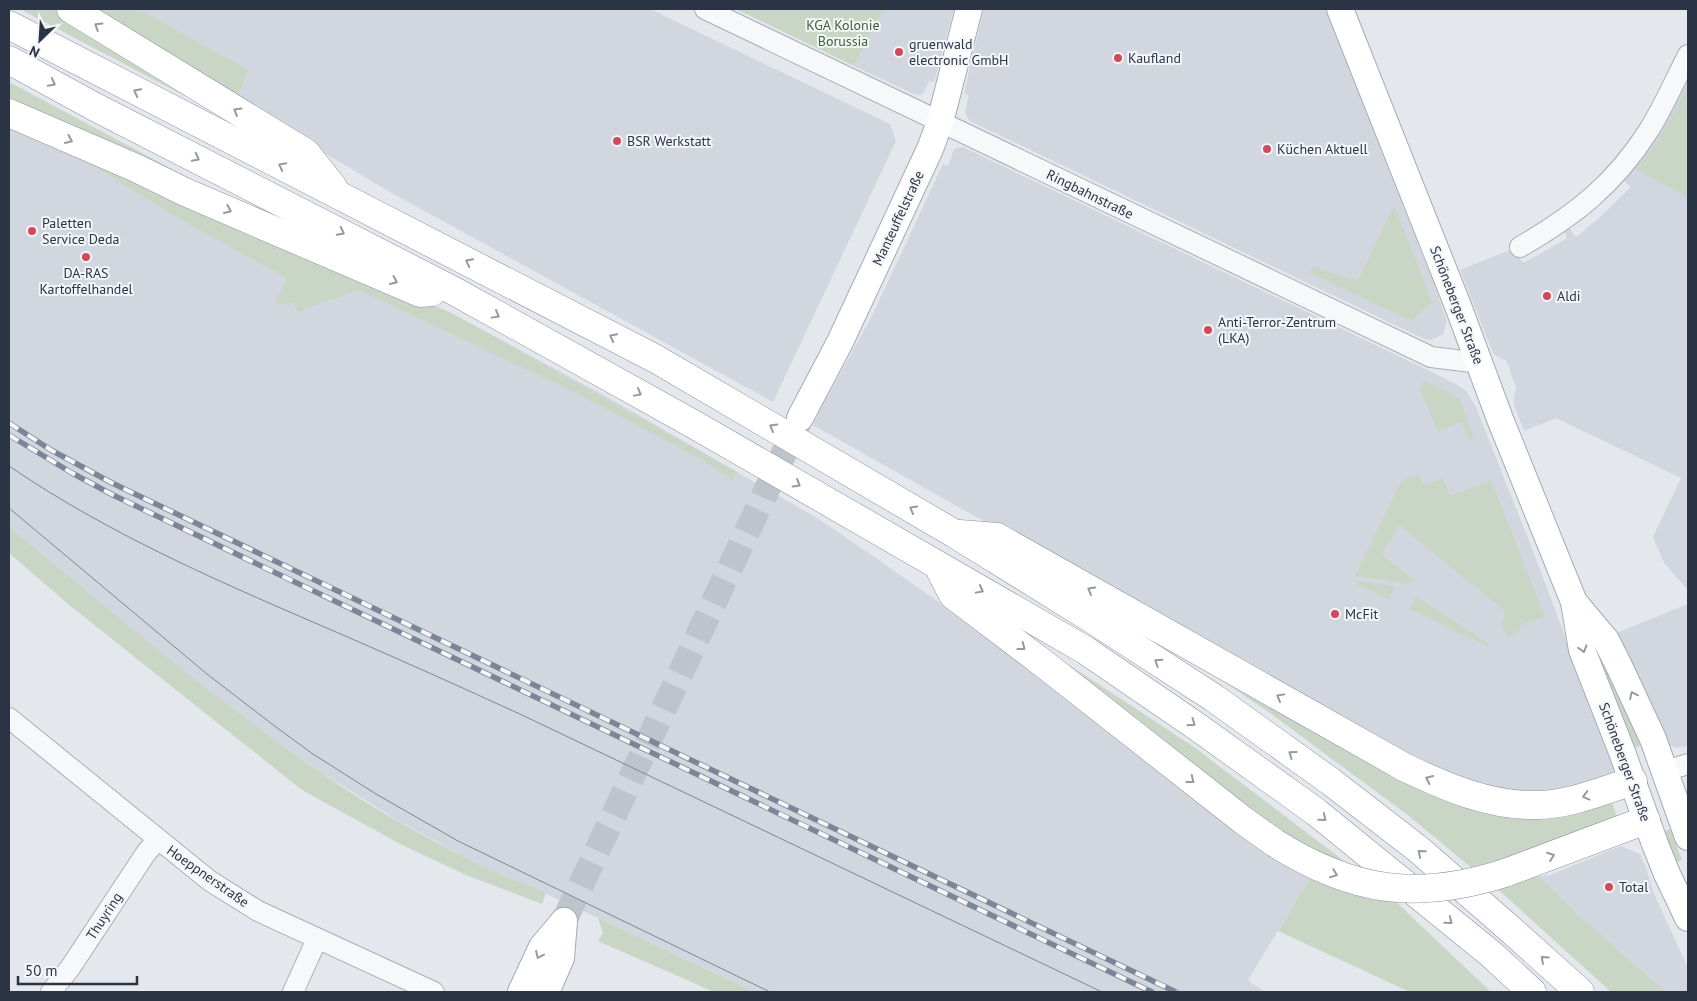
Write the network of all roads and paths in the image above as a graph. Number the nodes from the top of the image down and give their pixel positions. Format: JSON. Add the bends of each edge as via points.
{"nodes":[{"id":1,"x":71,"y":9,"type":"edge"},
{"id":2,"x":705,"y":9,"type":"edge"},
{"id":3,"x":969,"y":9,"type":"edge"},
{"id":4,"x":1340,"y":9,"type":"edge"},
{"id":5,"x":9,"y":25,"type":"edge"},
{"id":6,"x":1688,"y":56,"type":"edge"},
{"id":7,"x":9,"y":60,"type":"edge"},
{"id":8,"x":9,"y":113,"type":"edge"},
{"id":9,"x":940,"y":122,"type":"junction"},
{"id":10,"x":341,"y":196,"type":"junction"},
{"id":11,"x":1520,"y":247,"type":"dead end"},
{"id":12,"x":454,"y":291,"type":"junction"},
{"id":13,"x":1480,"y":364,"type":"junction"},
{"id":14,"x":800,"y":418,"type":"tunnel mouth"},
{"id":15,"x":955,"y":534,"type":"junction"},
{"id":16,"x":937,"y":566,"type":"junction"},
{"id":17,"x":1574,"y":602,"type":"junction"},
{"id":18,"x":10,"y":722,"type":"edge"},
{"id":19,"x":1676,"y":768,"type":"edge"},
{"id":20,"x":1633,"y":782,"type":"junction"},
{"id":21,"x":1683,"y":805,"type":"edge"},
{"id":22,"x":1646,"y":820,"type":"junction"},
{"id":23,"x":1688,"y":837,"type":"edge"},
{"id":24,"x":158,"y":839,"type":"junction"},
{"id":25,"x":1688,"y":918,"type":"edge"},
{"id":26,"x":317,"y":939,"type":"junction"},
{"id":27,"x":51,"y":992,"type":"edge"},
{"id":28,"x":293,"y":992,"type":"edge"},
{"id":29,"x":434,"y":992,"type":"edge"},
{"id":30,"x":521,"y":992,"type":"edge"},
{"id":31,"x":546,"y":992,"type":"edge"},
{"id":32,"x":1532,"y":992,"type":"edge"},
{"id":33,"x":1580,"y":992,"type":"edge"}],
"edges":[{"from":10,"to":1,"type":"highway","one_way":true,"via":[[306,153]]},
{"from":2,"to":9,"type":"street","name":"Ringbahnstraße"},
{"from":3,"to":9,"type":"main road","name":"Manteuffelstraße"},
{"from":4,"to":13,"type":"main road","name":"Schöneberger Straße"},
{"from":10,"to":5,"type":"highway","one_way":true},
{"from":6,"to":11,"type":"street","via":[[1650,129],[1628,160],[1583,206]]},
{"from":7,"to":12,"type":"highway","one_way":true},
{"from":8,"to":12,"type":"highway","one_way":true,"via":[[420,293]]},
{"from":9,"to":13,"type":"street","name":"Ringbahnstraße","via":[[1430,357]]},
{"from":9,"to":14,"type":"main road","name":"Manteuffelstraße","via":[[840,342]]},
{"from":15,"to":10,"type":"highway","one_way":true,"via":[[656,359]]},
{"from":12,"to":16,"type":"highway","one_way":true,"via":[[695,425]]},
{"from":13,"to":17,"type":"main road","name":"Schöneberger Straße"},
{"from":20,"to":15,"type":"highway","one_way":true,"via":[[1566,801],[1537,805],[1490,800],[1452,789],[1396,762],[997,537]]},
{"from":33,"to":15,"type":"highway","one_way":true,"via":[[1418,849],[1330,781],[1214,698]]},
{"from":16,"to":22,"type":"highway","one_way":true,"bridge":true,"via":[[953,595],[1244,821],[1322,870],[1390,888],[1428,890],[1457,886],[1505,873]]},
{"from":16,"to":32,"type":"highway","one_way":true,"via":[[1085,650],[1316,812],[1491,954]]},
{"from":19,"to":17,"type":"main road","name":"Schöneberger Straße","one_way":true,"via":[[1642,712],[1606,640]]},
{"from":17,"to":20,"type":"main road","name":"Schöneberger Straße","one_way":true,"via":[[1582,650]]},
{"from":18,"to":24,"type":"street","name":"Hoeppnerstraße"},
{"from":19,"to":20,"type":"main road"},
{"from":19,"to":21,"type":"main road","name":"Schöneberger Straße"},
{"from":20,"to":22,"type":"main road","name":"Schöneberger Straße"},
{"from":21,"to":22,"type":"main road"},
{"from":21,"to":23,"type":"main road","name":"Schöneberger Straße"},
{"from":22,"to":25,"type":"main road","name":"Schöneberger Straße"},
{"from":24,"to":26,"type":"street","name":"Hoeppnerstraße","via":[[210,880],[250,906]]},
{"from":24,"to":27,"type":"street","name":"Thuyring"},
{"from":26,"to":28,"type":"street"},
{"from":26,"to":29,"type":"street","name":"Hoeppnerstraße"},
{"from":31,"to":30,"type":"main road","one_way":true,"via":[[561,958],[564,921],[542,947]]}]}
